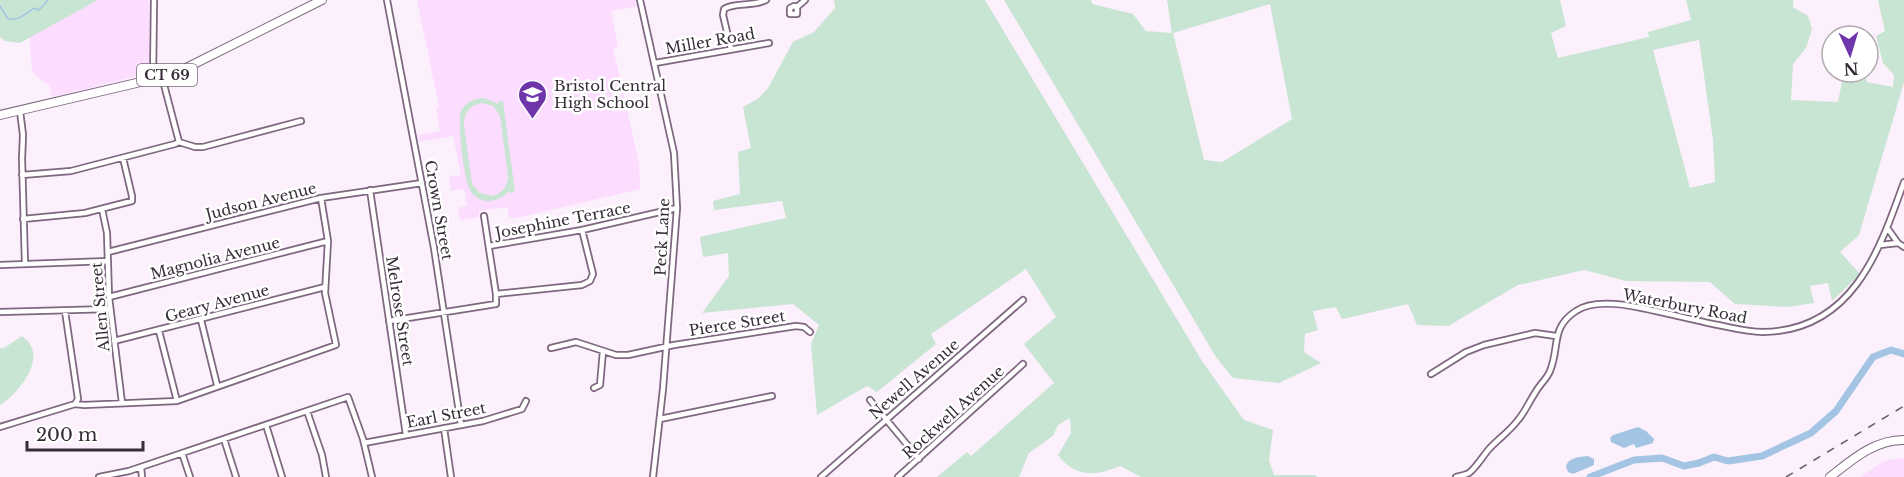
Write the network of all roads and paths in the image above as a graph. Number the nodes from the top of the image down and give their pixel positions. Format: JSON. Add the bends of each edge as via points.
{"nodes":[{"id":1,"x":154,"y":0,"type":"edge"},
{"id":2,"x":322,"y":0,"type":"edge"},
{"id":3,"x":387,"y":0,"type":"edge"},
{"id":4,"x":640,"y":0,"type":"edge"},
{"id":5,"x":735,"y":0,"type":"edge"},
{"id":6,"x":766,"y":0,"type":"edge"},
{"id":7,"x":805,"y":0,"type":"edge"},
{"id":8,"x":758,"y":2,"type":"edge"},
{"id":9,"x":732,"y":6,"type":"junction"},
{"id":10,"x":797,"y":7,"type":"dead end"},
{"id":11,"x":769,"y":43,"type":"dead end"},
{"id":12,"x":731,"y":50,"type":"junction"},
{"id":13,"x":656,"y":63,"type":"junction"},
{"id":14,"x":158,"y":78,"type":"junction"},
{"id":15,"x":20,"y":111,"type":"junction"},
{"id":16,"x":0,"y":115,"type":"edge"},
{"id":17,"x":302,"y":121,"type":"dead end"},
{"id":18,"x":179,"y":141,"type":"junction"},
{"id":19,"x":123,"y":158,"type":"junction"},
{"id":20,"x":22,"y":175,"type":"junction"},
{"id":21,"x":1904,"y":182,"type":"edge"},
{"id":22,"x":422,"y":183,"type":"junction"},
{"id":23,"x":370,"y":190,"type":"junction"},
{"id":24,"x":321,"y":198,"type":"junction"},
{"id":25,"x":677,"y":208,"type":"junction"},
{"id":26,"x":102,"y":209,"type":"junction"},
{"id":27,"x":484,"y":216,"type":"dead end"},
{"id":28,"x":23,"y":219,"type":"junction"},
{"id":29,"x":582,"y":230,"type":"junction"},
{"id":30,"x":1887,"y":230,"type":"junction"},
{"id":31,"x":328,"y":241,"type":"junction"},
{"id":32,"x":1899,"y":243,"type":"junction"},
{"id":33,"x":1880,"y":245,"type":"junction"},
{"id":34,"x":489,"y":246,"type":"junction"},
{"id":35,"x":1904,"y":247,"type":"edge"},
{"id":36,"x":108,"y":252,"type":"junction"},
{"id":37,"x":108,"y":261,"type":"junction"},
{"id":38,"x":25,"y":264,"type":"junction"},
{"id":39,"x":0,"y":265,"type":"edge"},
{"id":40,"x":325,"y":287,"type":"junction"},
{"id":41,"x":496,"y":294,"type":"junction"},
{"id":42,"x":109,"y":297,"type":"junction"},
{"id":43,"x":1023,"y":300,"type":"dead end"},
{"id":44,"x":110,"y":309,"type":"junction"},
{"id":45,"x":65,"y":310,"type":"junction"},
{"id":46,"x":0,"y":312,"type":"edge"},
{"id":47,"x":445,"y":313,"type":"junction"},
{"id":48,"x":201,"y":320,"type":"junction"},
{"id":49,"x":389,"y":321,"type":"junction"},
{"id":50,"x":159,"y":331,"type":"junction"},
{"id":51,"x":810,"y":332,"type":"dead end"},
{"id":52,"x":1556,"y":336,"type":"junction"},
{"id":53,"x":114,"y":341,"type":"junction"},
{"id":54,"x":666,"y":347,"type":"junction"},
{"id":55,"x":551,"y":348,"type":"dead end"},
{"id":56,"x":603,"y":351,"type":"junction"},
{"id":57,"x":1023,"y":364,"type":"dead end"},
{"id":58,"x":1431,"y":374,"type":"dead end"},
{"id":59,"x":218,"y":385,"type":"junction"},
{"id":60,"x":594,"y":388,"type":"dead end"},
{"id":61,"x":772,"y":396,"type":"dead end"},
{"id":62,"x":870,"y":400,"type":"dead end"},
{"id":63,"x":177,"y":401,"type":"junction"},
{"id":64,"x":526,"y":401,"type":"dead end"},
{"id":65,"x":122,"y":403,"type":"junction"},
{"id":66,"x":75,"y":404,"type":"junction"},
{"id":67,"x":307,"y":411,"type":"junction"},
{"id":68,"x":660,"y":419,"type":"junction"},
{"id":69,"x":887,"y":420,"type":"junction"},
{"id":70,"x":266,"y":425,"type":"junction"},
{"id":71,"x":461,"y":425,"type":"junction"},
{"id":72,"x":0,"y":427,"type":"edge"},
{"id":73,"x":444,"y":428,"type":"junction"},
{"id":74,"x":406,"y":435,"type":"junction"},
{"id":75,"x":224,"y":439,"type":"junction"},
{"id":76,"x":1904,"y":440,"type":"edge"},
{"id":77,"x":364,"y":443,"type":"junction"},
{"id":78,"x":182,"y":453,"type":"junction"},
{"id":79,"x":919,"y":459,"type":"junction"},
{"id":80,"x":141,"y":467,"type":"junction"},
{"id":81,"x":823,"y":476,"type":"edge"},
{"id":82,"x":99,"y":477,"type":"edge"},
{"id":83,"x":142,"y":477,"type":"edge"},
{"id":84,"x":190,"y":477,"type":"edge"},
{"id":85,"x":236,"y":477,"type":"edge"},
{"id":86,"x":282,"y":477,"type":"edge"},
{"id":87,"x":326,"y":477,"type":"edge"},
{"id":88,"x":372,"y":477,"type":"edge"},
{"id":89,"x":451,"y":477,"type":"edge"},
{"id":90,"x":652,"y":477,"type":"edge"},
{"id":91,"x":898,"y":477,"type":"edge"},
{"id":92,"x":1456,"y":477,"type":"edge"},
{"id":93,"x":1830,"y":477,"type":"edge"}],
"edges":[{"from":1,"to":14,"type":"street"},
{"from":2,"to":14,"type":"main road","number":"CT 69","via":[[199,63]]},
{"from":3,"to":22,"type":"street","name":"Crown Street"},
{"from":4,"to":13,"type":"street","name":"Peck Lane"},
{"from":5,"to":9,"type":"street"},
{"from":6,"to":8,"type":"street"},
{"from":7,"to":10,"type":"street"},
{"from":8,"to":9,"type":"street"},
{"from":9,"to":12,"type":"street","via":[[723,13]]},
{"from":11,"to":12,"type":"street","name":"Miller Road"},
{"from":12,"to":13,"type":"street","name":"Miller Road"},
{"from":13,"to":25,"type":"street","name":"Peck Lane","via":[[674,153]]},
{"from":14,"to":15,"type":"main road","number":"CT 69"},
{"from":14,"to":18,"type":"street"},
{"from":15,"to":16,"type":"main road","number":"CT 69"},
{"from":15,"to":20,"type":"street"},
{"from":17,"to":18,"type":"street","via":[[203,147]]},
{"from":18,"to":19,"type":"street"},
{"from":19,"to":20,"type":"street","via":[[64,172]]},
{"from":19,"to":26,"type":"street","via":[[133,199]]},
{"from":20,"to":28,"type":"street"},
{"from":21,"to":30,"type":"street","name":"Waterbury Road"},
{"from":22,"to":23,"type":"street","name":"Judson Avenue"},
{"from":22,"to":47,"type":"street","name":"Crown Street"},
{"from":23,"to":24,"type":"street","name":"Judson Avenue"},
{"from":23,"to":49,"type":"street","name":"Melrose Street"},
{"from":24,"to":31,"type":"street"},
{"from":24,"to":36,"type":"street","name":"Judson Avenue"},
{"from":25,"to":29,"type":"street","name":"Josephine Terrace"},
{"from":25,"to":54,"type":"street","name":"Peck Lane"},
{"from":26,"to":28,"type":"street"},
{"from":26,"to":36,"type":"street","name":"Allen Street"},
{"from":27,"to":34,"type":"street"},
{"from":28,"to":38,"type":"street"},
{"from":29,"to":34,"type":"street","name":"Josephine Terrace"},
{"from":29,"to":41,"type":"street","via":[[593,274],[590,281]]},
{"from":30,"to":32,"type":"street"},
{"from":30,"to":33,"type":"street","name":"Waterbury Road"},
{"from":31,"to":40,"type":"street"},
{"from":31,"to":42,"type":"street","name":"Magnolia Avenue"},
{"from":32,"to":33,"type":"street"},
{"from":32,"to":35,"type":"street"},
{"from":33,"to":52,"type":"street","name":"Waterbury Road","via":[[1853,292],[1825,314],[1793,327],[1763,332],[1743,330],[1626,305],[1594,304],[1574,311]]},
{"from":34,"to":41,"type":"street"},
{"from":36,"to":37,"type":"street","name":"Allen Street"},
{"from":37,"to":38,"type":"street"},
{"from":37,"to":42,"type":"street","name":"Allen Street"},
{"from":38,"to":39,"type":"street"},
{"from":40,"to":48,"type":"street","name":"Geary Avenue"},
{"from":40,"to":59,"type":"street","via":[[336,345]]},
{"from":41,"to":47,"type":"street","via":[[496,304]]},
{"from":42,"to":44,"type":"street","name":"Allen Street"},
{"from":43,"to":69,"type":"street","name":"Newell Avenue"},
{"from":44,"to":45,"type":"street"},
{"from":44,"to":53,"type":"street","name":"Allen Street"},
{"from":45,"to":46,"type":"street"},
{"from":45,"to":66,"type":"street","via":[[78,399]]},
{"from":47,"to":49,"type":"street"},
{"from":47,"to":71,"type":"street","name":"Crown Street"},
{"from":48,"to":50,"type":"street","name":"Geary Avenue"},
{"from":48,"to":59,"type":"street"},
{"from":49,"to":74,"type":"street","name":"Melrose Street"},
{"from":50,"to":53,"type":"street","name":"Geary Avenue"},
{"from":50,"to":63,"type":"street"},
{"from":51,"to":54,"type":"street","name":"Pierce Street","via":[[796,326]]},
{"from":52,"to":58,"type":"street","via":[[1535,333],[1484,345]]},
{"from":52,"to":92,"type":"street","name":"Waterbury Road","via":[[1549,374],[1518,421],[1468,473]]},
{"from":53,"to":65,"type":"street","name":"Allen Street"},
{"from":54,"to":56,"type":"street","name":"Pierce Street","via":[[628,355]]},
{"from":54,"to":68,"type":"street","name":"Peck Lane"},
{"from":55,"to":56,"type":"street","name":"Pierce Street","via":[[576,342]]},
{"from":56,"to":60,"type":"street","via":[[600,385]]},
{"from":57,"to":79,"type":"street","name":"Rockwell Avenue"},
{"from":59,"to":63,"type":"street"},
{"from":61,"to":68,"type":"street"},
{"from":62,"to":69,"type":"street"},
{"from":63,"to":65,"type":"street"},
{"from":64,"to":71,"type":"street","name":"Earl Street","via":[[524,407],[498,418]]},
{"from":65,"to":66,"type":"street"},
{"from":66,"to":72,"type":"street"},
{"from":67,"to":70,"type":"street"},
{"from":67,"to":77,"type":"street","via":[[348,398]]},
{"from":67,"to":87,"type":"street"},
{"from":68,"to":90,"type":"street","name":"Peck Lane"},
{"from":69,"to":79,"type":"street"},
{"from":69,"to":81,"type":"street","name":"Newell Avenue"},
{"from":70,"to":75,"type":"street"},
{"from":70,"to":86,"type":"street"},
{"from":71,"to":73,"type":"street","name":"Earl Street"},
{"from":73,"to":74,"type":"street","name":"Earl Street"},
{"from":73,"to":89,"type":"street"},
{"from":74,"to":77,"type":"street","name":"Earl Street"},
{"from":75,"to":78,"type":"street"},
{"from":75,"to":85,"type":"street"},
{"from":76,"to":93,"type":"main road","via":[[1880,443]]},
{"from":77,"to":88,"type":"street"},
{"from":78,"to":80,"type":"street"},
{"from":78,"to":84,"type":"street"},
{"from":79,"to":91,"type":"street","name":"Rockwell Avenue"},
{"from":80,"to":82,"type":"street"},
{"from":80,"to":83,"type":"street"}]}
